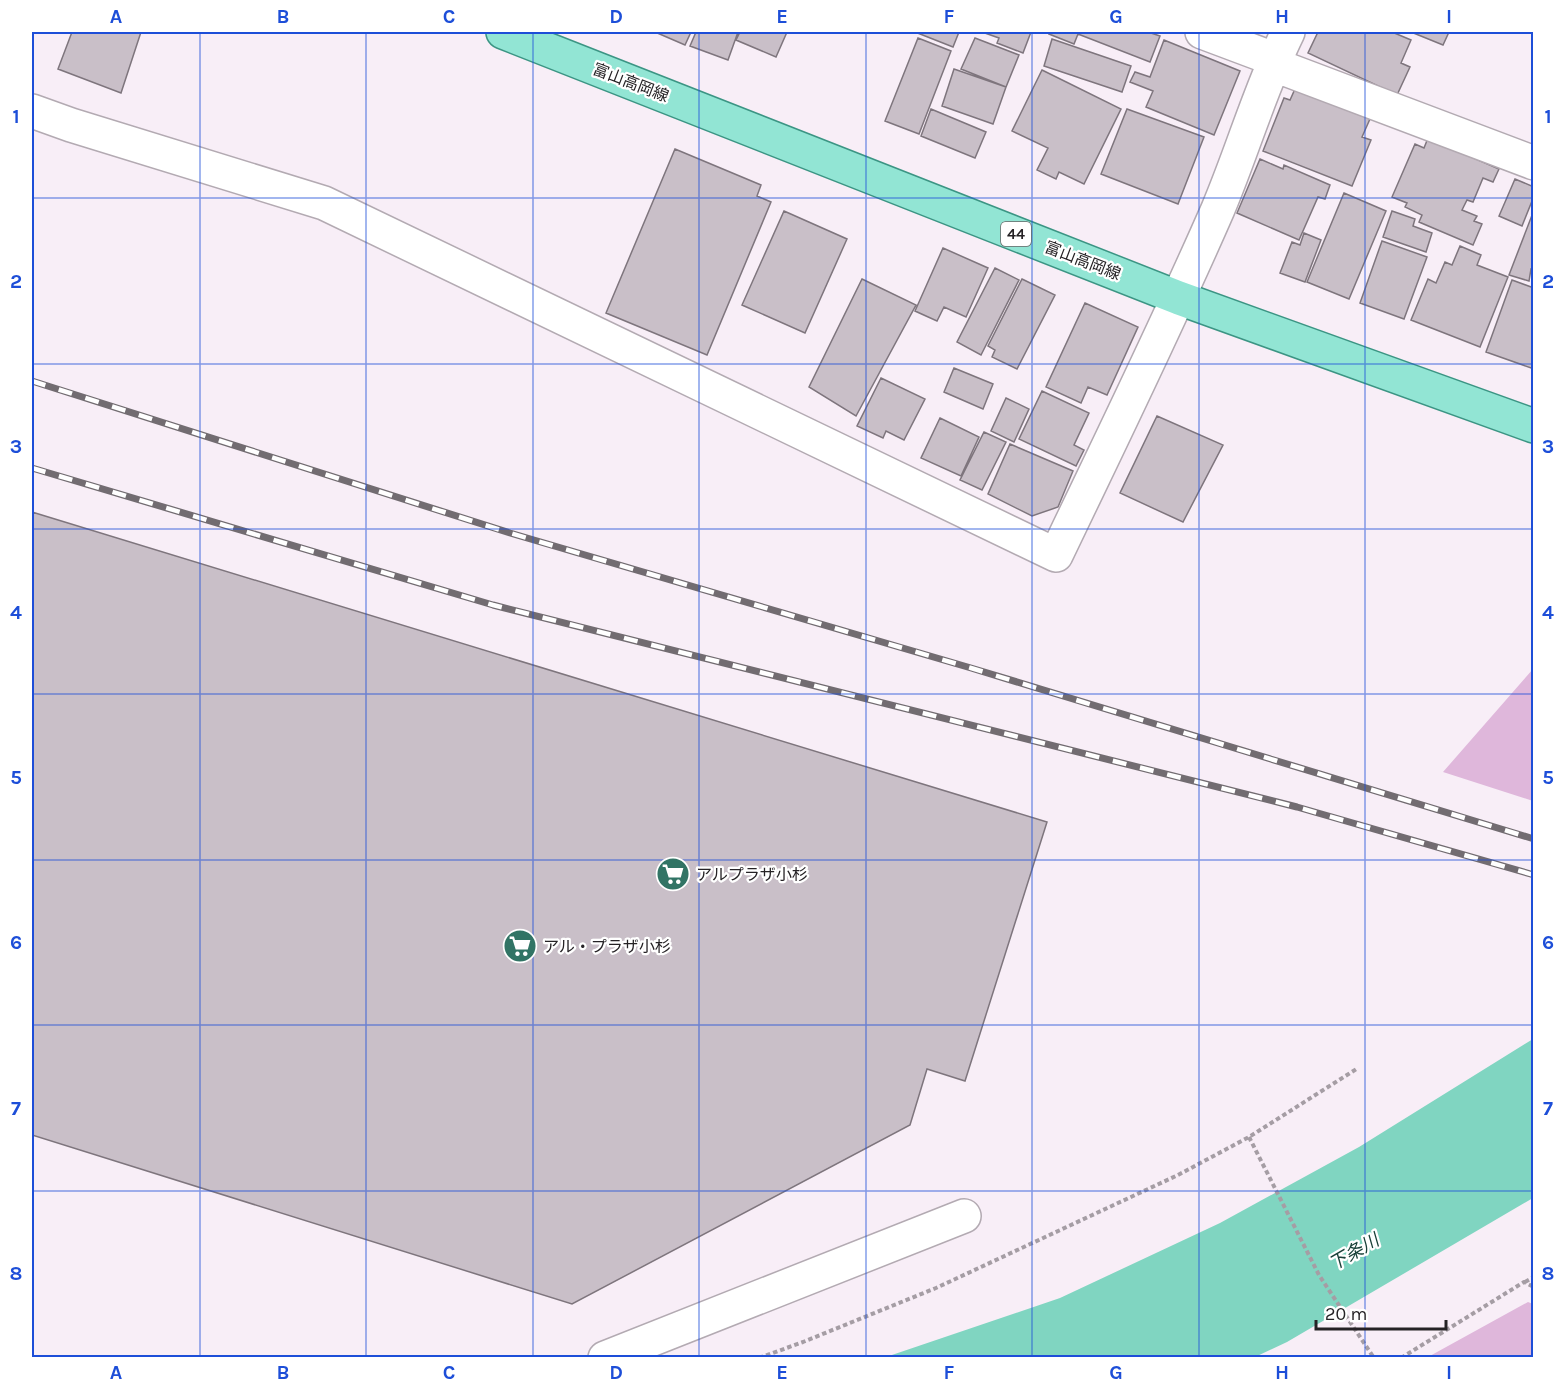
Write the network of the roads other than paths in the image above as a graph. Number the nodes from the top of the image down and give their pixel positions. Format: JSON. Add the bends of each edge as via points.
{"nodes":[{"id":1,"x":503,"y":32,"type":"edge"},
{"id":2,"x":1202,"y":32,"type":"edge"},
{"id":3,"x":1278,"y":52,"type":"edge"},
{"id":4,"x":32,"y":111,"type":"edge"},
{"id":5,"x":1533,"y":163,"type":"edge"},
{"id":6,"x":1179,"y":298,"type":"junction"},
{"id":7,"x":1533,"y":426,"type":"edge"},
{"id":8,"x":964,"y":1216,"type":"dead end"},
{"id":9,"x":605,"y":1358,"type":"edge"}],
"edges":[{"from":1,"to":6,"type":"main road","name":"富山高岡線","number":"44"},
{"from":2,"to":3,"type":"street"},
{"from":3,"to":5,"type":"street"},
{"from":3,"to":6,"type":"street","via":[[1229,182]]},
{"from":4,"to":6,"type":"street","via":[[324,203],[1056,555]]},
{"from":6,"to":7,"type":"main road","name":"富山高岡線","number":"44"},
{"from":8,"to":9,"type":"street"}]}
